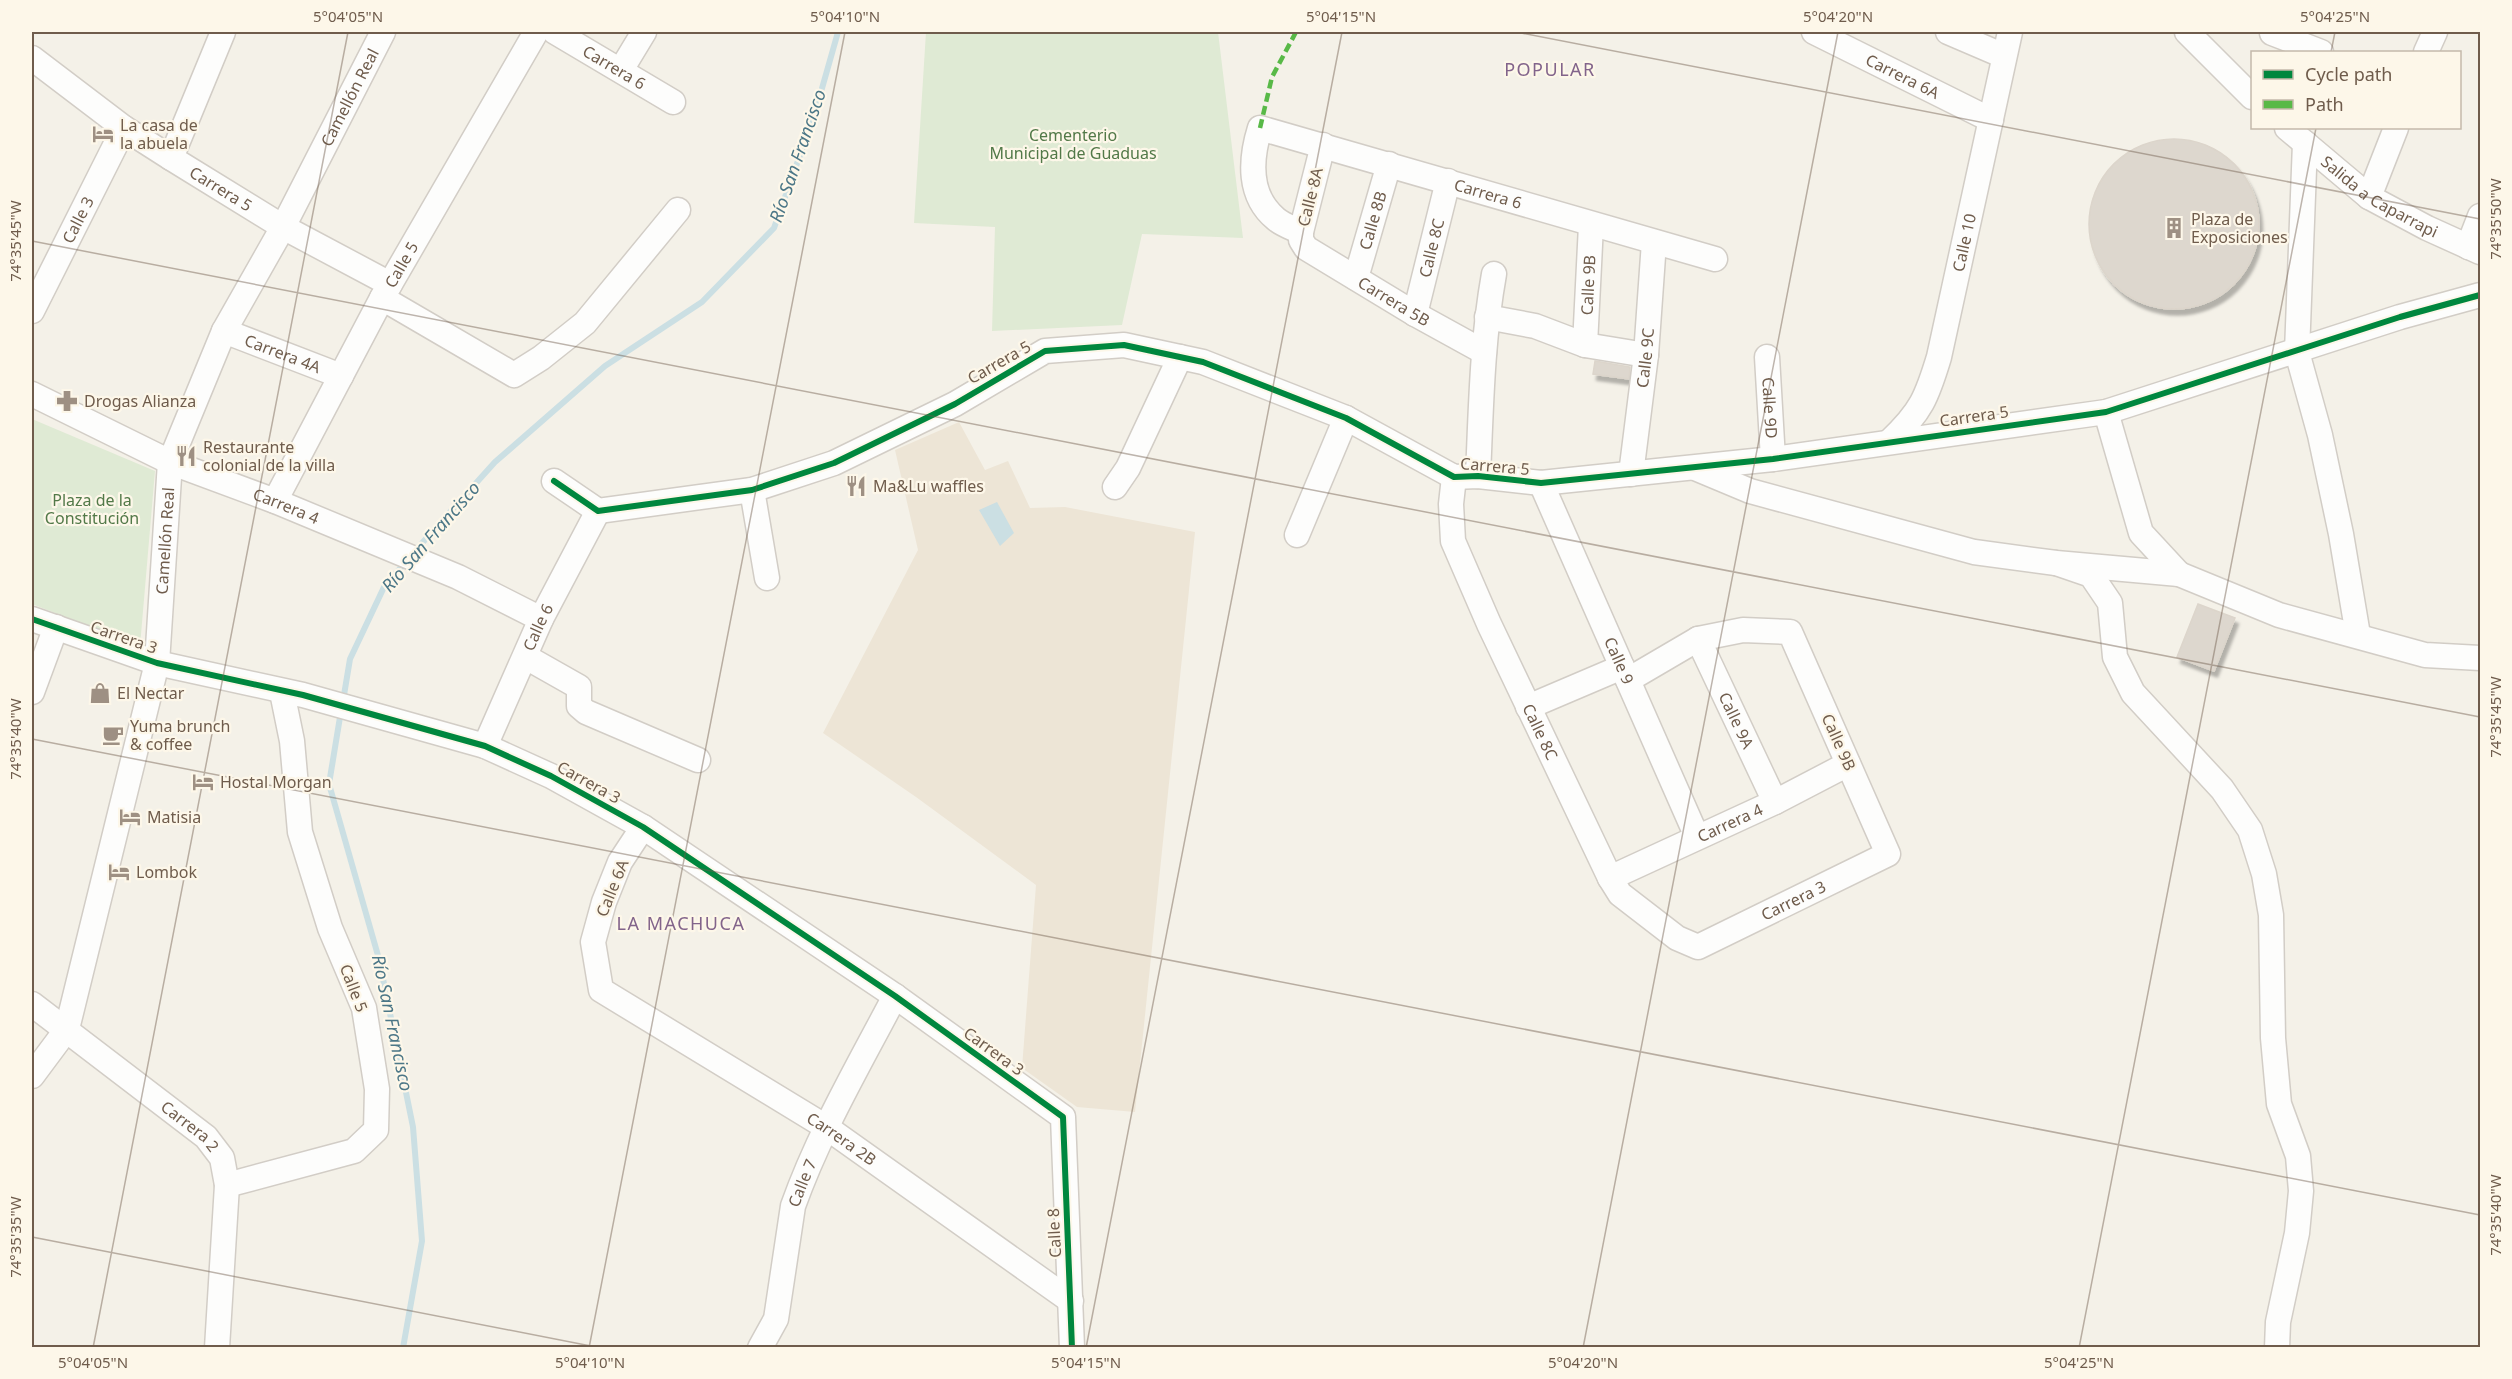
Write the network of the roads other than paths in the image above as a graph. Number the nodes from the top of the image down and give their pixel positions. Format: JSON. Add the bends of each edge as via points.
{"nodes":[{"id":1,"x":223,"y":32,"type":"edge"},
{"id":2,"x":383,"y":32,"type":"edge"},
{"id":3,"x":536,"y":32,"type":"edge"},
{"id":4,"x":555,"y":32,"type":"edge"},
{"id":5,"x":644,"y":32,"type":"edge"},
{"id":6,"x":1814,"y":32,"type":"edge"},
{"id":7,"x":1948,"y":32,"type":"edge"},
{"id":8,"x":2010,"y":32,"type":"edge"},
{"id":9,"x":2187,"y":32,"type":"edge"},
{"id":10,"x":2435,"y":32,"type":"edge"},
{"id":11,"x":2270,"y":39,"type":"edge"},
{"id":12,"x":2317,"y":51,"type":"edge"},
{"id":13,"x":2426,"y":51,"type":"edge"},
{"id":14,"x":2004,"y":56,"type":"junction"},
{"id":15,"x":32,"y":58,"type":"edge"},
{"id":16,"x":621,"y":70,"type":"junction"},
{"id":17,"x":2251,"y":92,"type":"edge"},
{"id":18,"x":673,"y":102,"type":"dead end"},
{"id":19,"x":1991,"y":120,"type":"junction"},
{"id":20,"x":124,"y":128,"type":"junction"},
{"id":21,"x":2396,"y":129,"type":"edge"},
{"id":22,"x":2296,"y":135,"type":"edge"},
{"id":23,"x":1323,"y":145,"type":"junction"},
{"id":24,"x":171,"y":158,"type":"junction"},
{"id":25,"x":1389,"y":164,"type":"junction"},
{"id":26,"x":1448,"y":181,"type":"junction"},
{"id":27,"x":2369,"y":197,"type":"junction"},
{"id":28,"x":678,"y":210,"type":"dead end"},
{"id":29,"x":2481,"y":216,"type":"edge"},
{"id":30,"x":1591,"y":225,"type":"junction"},
{"id":31,"x":283,"y":227,"type":"junction"},
{"id":32,"x":1303,"y":240,"type":"junction"},
{"id":33,"x":1654,"y":242,"type":"junction"},
{"id":34,"x":2474,"y":249,"type":"edge"},
{"id":35,"x":1715,"y":259,"type":"dead end"},
{"id":36,"x":1494,"y":274,"type":"dead end"},
{"id":37,"x":1356,"y":278,"type":"junction"},
{"id":38,"x":386,"y":291,"type":"junction"},
{"id":39,"x":2481,"y":294,"type":"edge"},
{"id":40,"x":32,"y":311,"type":"edge"},
{"id":41,"x":1415,"y":314,"type":"junction"},
{"id":42,"x":1487,"y":317,"type":"junction"},
{"id":43,"x":224,"y":331,"type":"junction"},
{"id":44,"x":1585,"y":345,"type":"junction"},
{"id":45,"x":2297,"y":351,"type":"junction"},
{"id":46,"x":1484,"y":352,"type":"junction"},
{"id":47,"x":1646,"y":356,"type":"junction"},
{"id":48,"x":1180,"y":357,"type":"junction"},
{"id":49,"x":1767,"y":357,"type":"dead end"},
{"id":50,"x":341,"y":376,"type":"junction"},
{"id":51,"x":32,"y":394,"type":"edge"},
{"id":52,"x":2106,"y":412,"type":"junction"},
{"id":53,"x":1346,"y":418,"type":"junction"},
{"id":54,"x":1890,"y":441,"type":"junction"},
{"id":55,"x":1773,"y":459,"type":"junction"},
{"id":56,"x":170,"y":462,"type":"junction"},
{"id":57,"x":1692,"y":467,"type":"junction"},
{"id":58,"x":1631,"y":474,"type":"junction"},
{"id":59,"x":1466,"y":476,"type":"junction"},
{"id":60,"x":555,"y":481,"type":"dead end"},
{"id":61,"x":1541,"y":483,"type":"junction"},
{"id":62,"x":1115,"y":488,"type":"dead end"},
{"id":63,"x":752,"y":490,"type":"junction"},
{"id":64,"x":275,"y":501,"type":"junction"},
{"id":65,"x":598,"y":511,"type":"junction"},
{"id":66,"x":1297,"y":535,"type":"dead end"},
{"id":67,"x":2056,"y":563,"type":"junction"},
{"id":68,"x":2179,"y":574,"type":"junction"},
{"id":69,"x":766,"y":578,"type":"dead end"},
{"id":70,"x":32,"y":619,"type":"edge"},
{"id":71,"x":541,"y":619,"type":"junction"},
{"id":72,"x":57,"y":627,"type":"junction"},
{"id":73,"x":2358,"y":635,"type":"junction"},
{"id":74,"x":1698,"y":639,"type":"junction"},
{"id":75,"x":526,"y":657,"type":"junction"},
{"id":76,"x":2481,"y":658,"type":"edge"},
{"id":77,"x":157,"y":663,"type":"junction"},
{"id":78,"x":1625,"y":674,"type":"junction"},
{"id":79,"x":32,"y":692,"type":"edge"},
{"id":80,"x":292,"y":694,"type":"junction"},
{"id":81,"x":1528,"y":706,"type":"junction"},
{"id":82,"x":485,"y":746,"type":"junction"},
{"id":83,"x":698,"y":760,"type":"dead end"},
{"id":84,"x":1848,"y":764,"type":"junction"},
{"id":85,"x":1775,"y":801,"type":"junction"},
{"id":86,"x":643,"y":827,"type":"junction"},
{"id":87,"x":1697,"y":837,"type":"junction"},
{"id":88,"x":1888,"y":854,"type":"joint"},
{"id":89,"x":1610,"y":878,"type":"junction"},
{"id":90,"x":1698,"y":947,"type":"joint"},
{"id":91,"x":601,"y":990,"type":"joint"},
{"id":92,"x":895,"y":996,"type":"junction"},
{"id":93,"x":32,"y":1004,"type":"edge"},
{"id":94,"x":67,"y":1029,"type":"junction"},
{"id":95,"x":32,"y":1076,"type":"edge"},
{"id":96,"x":1063,"y":1117,"type":"joint"},
{"id":97,"x":826,"y":1127,"type":"junction"},
{"id":98,"x":227,"y":1185,"type":"junction"},
{"id":99,"x":1071,"y":1301,"type":"junction"},
{"id":100,"x":217,"y":1347,"type":"edge"},
{"id":101,"x":760,"y":1347,"type":"edge"},
{"id":102,"x":1072,"y":1347,"type":"edge"},
{"id":103,"x":2277,"y":1347,"type":"edge"}],
"edges":[{"from":1,"to":24,"type":"street"},
{"from":2,"to":31,"type":"street","name":"Camellón Real"},
{"from":3,"to":38,"type":"street","name":"Calle 5"},
{"from":4,"to":16,"type":"street","name":"Carrera 6"},
{"from":5,"to":16,"type":"street"},
{"from":6,"to":19,"type":"street","name":"Carrera 6A"},
{"from":7,"to":14,"type":"street"},
{"from":8,"to":14,"type":"street","name":"Calle 10"},
{"from":9,"to":17,"type":"street"},
{"from":10,"to":13,"type":"street"},
{"from":11,"to":12,"type":"street"},
{"from":14,"to":19,"type":"street","name":"Calle 10"},
{"from":15,"to":20,"type":"street","name":"Carrera 5"},
{"from":16,"to":18,"type":"street","name":"Carrera 6"},
{"from":19,"to":54,"type":"street","name":"Calle 10","via":[[1928,393],[1910,422]]},
{"from":20,"to":24,"type":"street","name":"Carrera 5"},
{"from":20,"to":40,"type":"street","name":"Calle 3"},
{"from":21,"to":27,"type":"street"},
{"from":22,"to":27,"type":"street","name":"Salida a Caparrapi"},
{"from":22,"to":45,"type":"street"},
{"from":23,"to":25,"type":"street","name":"Carrera 6"},
{"from":23,"to":32,"type":"street","name":"Calle 8A"},
{"from":23,"to":32,"type":"street","name":"Carrera 6","via":[[1260,128],[1253,152],[1253,178],[1262,204]]},
{"from":24,"to":31,"type":"street","name":"Carrera 5"},
{"from":25,"to":26,"type":"street","name":"Carrera 6"},
{"from":25,"to":37,"type":"street","name":"Calle 8B"},
{"from":26,"to":30,"type":"street","name":"Carrera 6"},
{"from":26,"to":41,"type":"street","name":"Calle 8C"},
{"from":27,"to":34,"type":"street","name":"Salida a Caparrapi"},
{"from":28,"to":38,"type":"street","name":"Carrera 5","via":[[585,323],[514,375]]},
{"from":29,"to":34,"type":"street"},
{"from":30,"to":33,"type":"street","name":"Carrera 6"},
{"from":30,"to":44,"type":"street","name":"Calle 9B"},
{"from":31,"to":38,"type":"street","name":"Carrera 5"},
{"from":31,"to":43,"type":"street","name":"Camellón Real"},
{"from":32,"to":37,"type":"street","name":"Carrera 5B"},
{"from":33,"to":35,"type":"street","name":"Carrera 6"},
{"from":33,"to":47,"type":"street","name":"Calle 9C"},
{"from":36,"to":42,"type":"street"},
{"from":37,"to":41,"type":"street","name":"Carrera 5B"},
{"from":38,"to":50,"type":"street","name":"Calle 5"},
{"from":39,"to":45,"type":"street","name":"Carrera 5"},
{"from":41,"to":46,"type":"street","name":"Carrera 5B"},
{"from":42,"to":44,"type":"street","via":[[1535,326]]},
{"from":42,"to":46,"type":"street"},
{"from":43,"to":50,"type":"street","name":"Carrera 4A"},
{"from":43,"to":56,"type":"street","name":"Camellón Real"},
{"from":44,"to":47,"type":"street"},
{"from":45,"to":52,"type":"street","name":"Carrera 5"},
{"from":45,"to":73,"type":"street","via":[[2341,534]]},
{"from":46,"to":59,"type":"street"},
{"from":47,"to":58,"type":"street","name":"Calle 9C"},
{"from":48,"to":53,"type":"street","name":"Carrera 5","via":[[1203,362]]},
{"from":48,"to":62,"type":"street"},
{"from":48,"to":63,"type":"street","name":"Carrera 5","via":[[1124,345],[1045,351],[955,404],[834,463]]},
{"from":49,"to":55,"type":"street","name":"Calle 9D"},
{"from":50,"to":64,"type":"street","name":"Calle 5"},
{"from":51,"to":56,"type":"street","name":"Carrera 4"},
{"from":52,"to":54,"type":"street","name":"Carrera 5"},
{"from":52,"to":68,"type":"street","via":[[2141,534]]},
{"from":53,"to":59,"type":"street","name":"Carrera 5"},
{"from":53,"to":66,"type":"street"},
{"from":54,"to":55,"type":"street","name":"Carrera 5"},
{"from":55,"to":57,"type":"street","name":"Carrera 5"},
{"from":56,"to":64,"type":"street","name":"Carrera 4"},
{"from":56,"to":77,"type":"street","name":"Camellón Real"},
{"from":57,"to":58,"type":"street","name":"Carrera 5"},
{"from":57,"to":67,"type":"street","via":[[1750,491],[1877,527],[1974,552]]},
{"from":58,"to":61,"type":"street","name":"Carrera 5"},
{"from":59,"to":61,"type":"street","name":"Carrera 5"},
{"from":59,"to":81,"type":"street","name":"Calle 8C","via":[[1451,504],[1453,541]]},
{"from":60,"to":65,"type":"street"},
{"from":61,"to":78,"type":"street","name":"Calle 9"},
{"from":63,"to":65,"type":"street","name":"Carrera 5"},
{"from":63,"to":69,"type":"street"},
{"from":64,"to":71,"type":"street","name":"Carrera 4","via":[[458,578]]},
{"from":65,"to":71,"type":"street","name":"Calle 6"},
{"from":67,"to":68,"type":"street"},
{"from":67,"to":103,"type":"street","via":[[2091,575],[2110,603],[2115,657],[2133,693],[2222,789],[2250,830],[2264,874],[2271,915],[2273,1038],[2279,1104],[2298,1156],[2301,1191]]},
{"from":68,"to":73,"type":"street","via":[[2279,615]]},
{"from":70,"to":72,"type":"street","name":"Carrera 3"},
{"from":71,"to":75,"type":"street","name":"Calle 6"},
{"from":72,"to":77,"type":"street","name":"Carrera 3"},
{"from":72,"to":79,"type":"street"},
{"from":73,"to":76,"type":"street","via":[[2425,655]]},
{"from":74,"to":78,"type":"street"},
{"from":74,"to":84,"type":"street","name":"Calle 9B","via":[[1743,630],[1790,632]]},
{"from":74,"to":85,"type":"street","name":"Calle 9A"},
{"from":75,"to":82,"type":"street","name":"Calle 6"},
{"from":75,"to":83,"type":"street","via":[[579,687],[579,706],[586,712]]},
{"from":77,"to":80,"type":"street","name":"Carrera 3"},
{"from":77,"to":94,"type":"street","name":"Camellón Real"},
{"from":78,"to":81,"type":"street"},
{"from":78,"to":87,"type":"street","name":"Calle 9"},
{"from":80,"to":82,"type":"street","name":"Carrera 3"},
{"from":80,"to":98,"type":"street","name":"Calle 5","via":[[300,832],[330,928],[364,1008],[377,1089],[376,1130],[354,1151]]},
{"from":81,"to":89,"type":"street","name":"Calle 8C"},
{"from":82,"to":86,"type":"street","name":"Carrera 3","via":[[551,776]]},
{"from":84,"to":85,"type":"street","name":"Carrera 4"},
{"from":84,"to":88,"type":"street","name":"Calle 9B"},
{"from":85,"to":87,"type":"street","name":"Carrera 4"},
{"from":86,"to":91,"type":"street","name":"Calle 6A","via":[[620,862],[593,942]]},
{"from":86,"to":92,"type":"street","name":"Carrera 3"},
{"from":87,"to":89,"type":"street","name":"Carrera 4"},
{"from":88,"to":90,"type":"street","name":"Carrera 3"},
{"from":89,"to":90,"type":"street","name":"Calle 8C","via":[[1620,894],[1677,939]]},
{"from":91,"to":97,"type":"street","name":"Carrera 2B"},
{"from":92,"to":96,"type":"street","name":"Carrera 3"},
{"from":92,"to":97,"type":"street","name":"Calle 7"},
{"from":93,"to":94,"type":"street","name":"Carrera 2"},
{"from":94,"to":95,"type":"street","name":"Camellón Real"},
{"from":94,"to":98,"type":"street","name":"Carrera 2","via":[[206,1137],[222,1158]]},
{"from":96,"to":99,"type":"street","name":"Calle 8"},
{"from":97,"to":99,"type":"street","name":"Carrera 2B"},
{"from":97,"to":101,"type":"street","name":"Calle 7","via":[[793,1206],[776,1319]]},
{"from":98,"to":100,"type":"street","name":"Carrera 2"},
{"from":99,"to":102,"type":"street","name":"Calle 8"}]}
